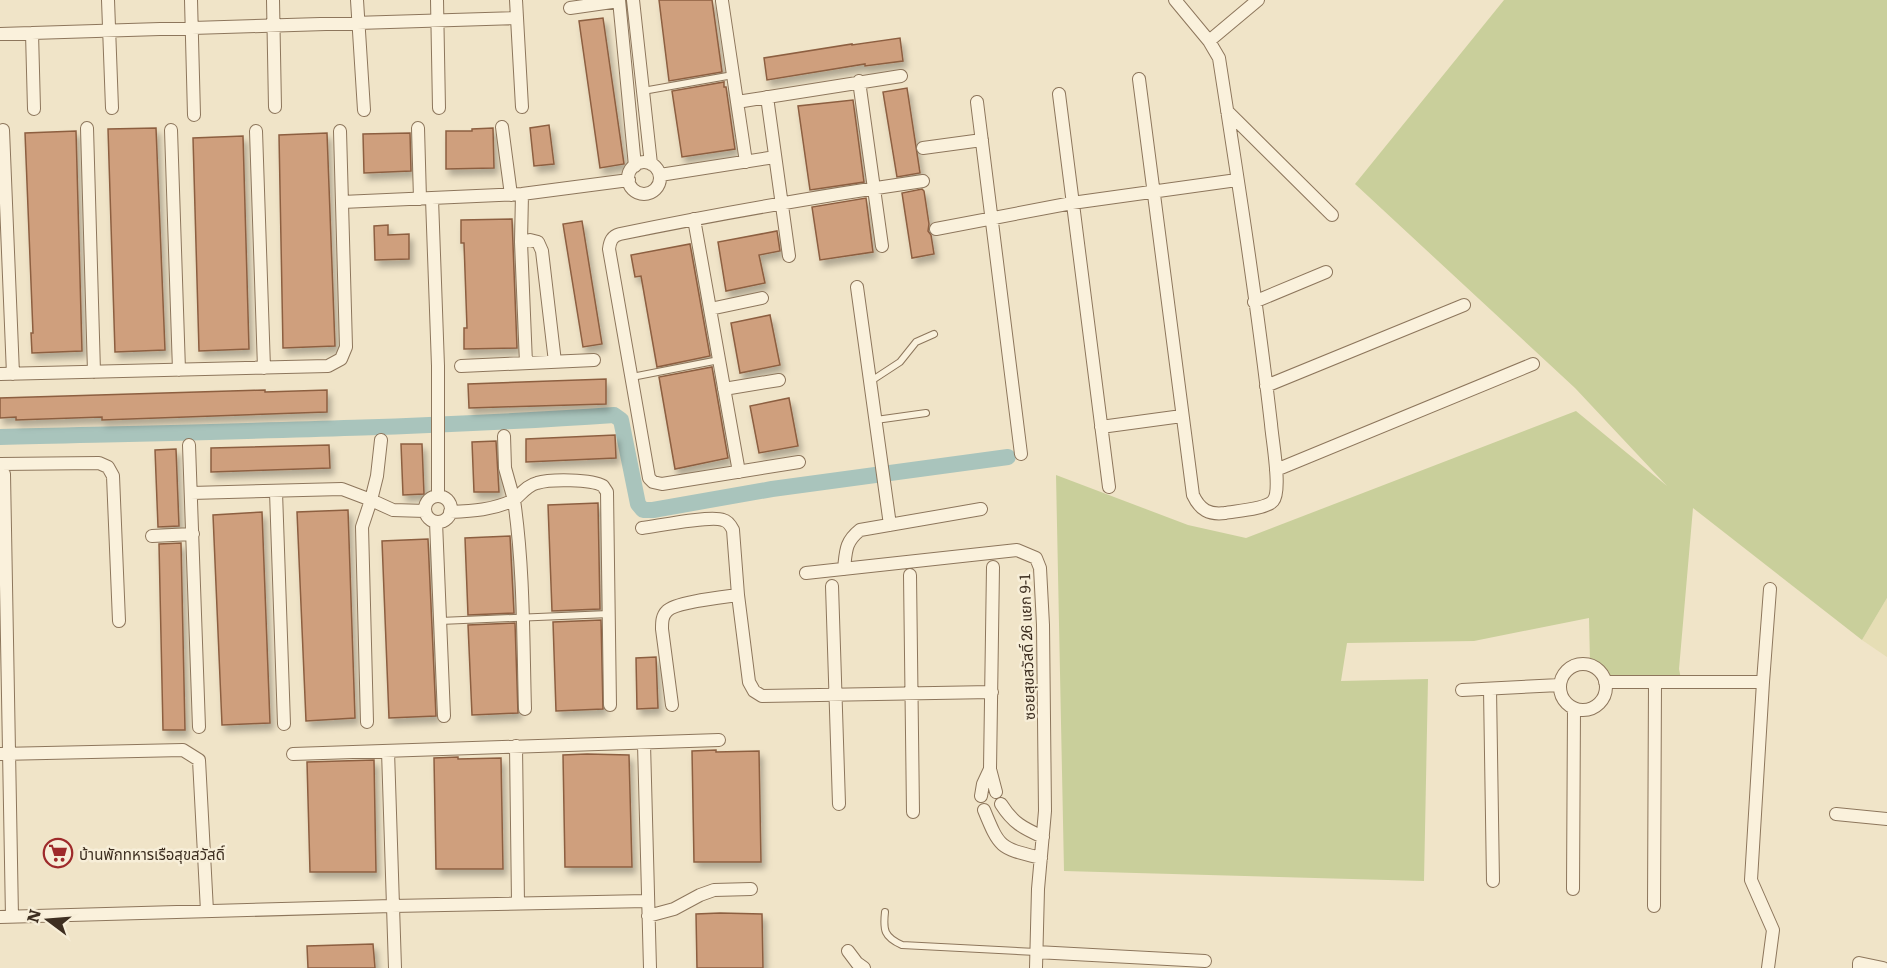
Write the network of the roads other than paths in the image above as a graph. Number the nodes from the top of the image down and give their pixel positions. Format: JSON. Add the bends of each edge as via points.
{"nodes":[{"id":1,"x":108,"y":0,"type":"edge"},
{"id":2,"x":191,"y":0,"type":"edge"},
{"id":3,"x":273,"y":0,"type":"edge"},
{"id":4,"x":357,"y":0,"type":"edge"},
{"id":5,"x":437,"y":0,"type":"edge"},
{"id":6,"x":516,"y":0,"type":"edge"},
{"id":7,"x":619,"y":0,"type":"edge"},
{"id":8,"x":633,"y":0,"type":"edge"},
{"id":9,"x":722,"y":0,"type":"edge"},
{"id":10,"x":1175,"y":0,"type":"edge"},
{"id":11,"x":1258,"y":0,"type":"edge"},
{"id":12,"x":570,"y":8,"type":"dead end"},
{"id":13,"x":516,"y":18,"type":"junction"},
{"id":14,"x":438,"y":21,"type":"junction"},
{"id":15,"x":357,"y":23,"type":"junction"},
{"id":16,"x":273,"y":26,"type":"junction"},
{"id":17,"x":193,"y":28,"type":"junction"},
{"id":18,"x":108,"y":31,"type":"junction"},
{"id":19,"x":32,"y":33,"type":"junction"},
{"id":20,"x":0,"y":34,"type":"edge"},
{"id":21,"x":1209,"y":41,"type":"junction"},
{"id":22,"x":733,"y":75,"type":"junction"},
{"id":23,"x":900,"y":76,"type":"dead end"},
{"id":24,"x":1139,"y":79,"type":"dead end"},
{"id":25,"x":859,"y":81,"type":"junction"},
{"id":26,"x":642,"y":92,"type":"junction"},
{"id":27,"x":1059,"y":94,"type":"dead end"},
{"id":28,"x":767,"y":97,"type":"junction"},
{"id":29,"x":737,"y":102,"type":"junction"},
{"id":30,"x":977,"y":102,"type":"dead end"},
{"id":31,"x":275,"y":107,"type":"dead end"},
{"id":32,"x":522,"y":107,"type":"dead end"},
{"id":33,"x":112,"y":108,"type":"dead end"},
{"id":34,"x":439,"y":108,"type":"dead end"},
{"id":35,"x":34,"y":109,"type":"dead end"},
{"id":36,"x":364,"y":110,"type":"dead end"},
{"id":37,"x":1227,"y":111,"type":"junction"},
{"id":38,"x":194,"y":115,"type":"dead end"},
{"id":39,"x":502,"y":127,"type":"dead end"},
{"id":40,"x":87,"y":128,"type":"dead end"},
{"id":41,"x":418,"y":128,"type":"dead end"},
{"id":42,"x":3,"y":130,"type":"dead end"},
{"id":43,"x":171,"y":130,"type":"dead end"},
{"id":44,"x":256,"y":130,"type":"dead end"},
{"id":45,"x":340,"y":131,"type":"dead end"},
{"id":46,"x":982,"y":140,"type":"junction"},
{"id":47,"x":923,"y":148,"type":"dead end"},
{"id":48,"x":775,"y":157,"type":"junction"},
{"id":49,"x":746,"y":162,"type":"junction"},
{"id":50,"x":651,"y":164,"type":"junction"},
{"id":51,"x":635,"y":166,"type":"junction"},
{"id":52,"x":660,"y":175,"type":"junction"},
{"id":53,"x":629,"y":180,"type":"junction"},
{"id":54,"x":923,"y":180,"type":"dead end"},
{"id":55,"x":1237,"y":180,"type":"junction"},
{"id":56,"x":874,"y":188,"type":"junction"},
{"id":57,"x":1153,"y":192,"type":"junction"},
{"id":58,"x":516,"y":195,"type":"junction"},
{"id":59,"x":426,"y":199,"type":"junction"},
{"id":60,"x":342,"y":202,"type":"junction"},
{"id":61,"x":782,"y":202,"type":"junction"},
{"id":62,"x":1072,"y":203,"type":"junction"},
{"id":63,"x":1332,"y":215,"type":"dead end"},
{"id":64,"x":991,"y":218,"type":"junction"},
{"id":65,"x":694,"y":219,"type":"junction"},
{"id":66,"x":936,"y":229,"type":"dead end"},
{"id":67,"x":521,"y":242,"type":"junction"},
{"id":68,"x":882,"y":246,"type":"dead end"},
{"id":69,"x":789,"y":256,"type":"dead end"},
{"id":70,"x":1326,"y":272,"type":"dead end"},
{"id":71,"x":857,"y":287,"type":"dead end"},
{"id":72,"x":762,"y":298,"type":"dead end"},
{"id":73,"x":1254,"y":302,"type":"junction"},
{"id":74,"x":1464,"y":305,"type":"dead end"},
{"id":75,"x":710,"y":309,"type":"junction"},
{"id":76,"x":934,"y":334,"type":"dead end"},
{"id":77,"x":594,"y":360,"type":"dead end"},
{"id":78,"x":719,"y":360,"type":"junction"},
{"id":79,"x":555,"y":362,"type":"junction"},
{"id":80,"x":526,"y":363,"type":"junction"},
{"id":81,"x":1533,"y":364,"type":"dead end"},
{"id":82,"x":461,"y":366,"type":"dead end"},
{"id":83,"x":264,"y":368,"type":"junction"},
{"id":84,"x":179,"y":370,"type":"junction"},
{"id":85,"x":94,"y":372,"type":"junction"},
{"id":86,"x":6,"y":374,"type":"edge"},
{"id":87,"x":631,"y":377,"type":"junction"},
{"id":88,"x":779,"y":380,"type":"dead end"},
{"id":89,"x":870,"y":381,"type":"junction"},
{"id":90,"x":1266,"y":386,"type":"junction"},
{"id":91,"x":724,"y":389,"type":"junction"},
{"id":92,"x":926,"y":413,"type":"dead end"},
{"id":93,"x":1182,"y":416,"type":"junction"},
{"id":94,"x":876,"y":420,"type":"junction"},
{"id":95,"x":1101,"y":427,"type":"junction"},
{"id":96,"x":504,"y":436,"type":"dead end"},
{"id":97,"x":381,"y":440,"type":"dead end"},
{"id":98,"x":189,"y":445,"type":"dead end"},
{"id":99,"x":1022,"y":454,"type":"dead end"},
{"id":100,"x":799,"y":462,"type":"dead end"},
{"id":101,"x":0,"y":464,"type":"edge"},
{"id":102,"x":0,"y":469,"type":"edge"},
{"id":103,"x":1276,"y":470,"type":"junction"},
{"id":104,"x":739,"y":472,"type":"junction"},
{"id":105,"x":1109,"y":487,"type":"dead end"},
{"id":106,"x":276,"y":492,"type":"junction"},
{"id":107,"x":191,"y":493,"type":"junction"},
{"id":108,"x":438,"y":496,"type":"junction"},
{"id":109,"x":370,"y":500,"type":"junction"},
{"id":110,"x":514,"y":500,"type":"junction"},
{"id":111,"x":981,"y":509,"type":"dead end"},
{"id":112,"x":425,"y":511,"type":"junction"},
{"id":113,"x":450,"y":512,"type":"junction"},
{"id":114,"x":436,"y":522,"type":"junction"},
{"id":115,"x":890,"y":525,"type":"junction"},
{"id":116,"x":642,"y":528,"type":"dead end"},
{"id":117,"x":193,"y":534,"type":"junction"},
{"id":118,"x":152,"y":536,"type":"dead end"},
{"id":119,"x":993,"y":567,"type":"dead end"},
{"id":120,"x":844,"y":569,"type":"junction"},
{"id":121,"x":806,"y":573,"type":"dead end"},
{"id":122,"x":910,"y":575,"type":"dead end"},
{"id":123,"x":832,"y":586,"type":"dead end"},
{"id":124,"x":1770,"y":589,"type":"dead end"},
{"id":125,"x":738,"y":595,"type":"junction"},
{"id":126,"x":609,"y":614,"type":"junction"},
{"id":127,"x":523,"y":617,"type":"junction"},
{"id":128,"x":119,"y":621,"type":"dead end"},
{"id":129,"x":440,"y":621,"type":"junction"},
{"id":130,"x":4,"y":655,"type":"edge"},
{"id":131,"x":1605,"y":682,"type":"junction"},
{"id":132,"x":1655,"y":682,"type":"junction"},
{"id":133,"x":1763,"y":682,"type":"junction"},
{"id":134,"x":1560,"y":685,"type":"junction"},
{"id":135,"x":1490,"y":689,"type":"junction"},
{"id":136,"x":1462,"y":690,"type":"dead end"},
{"id":137,"x":992,"y":692,"type":"junction"},
{"id":138,"x":911,"y":694,"type":"junction"},
{"id":139,"x":837,"y":696,"type":"junction"},
{"id":140,"x":610,"y":705,"type":"dead end"},
{"id":141,"x":672,"y":705,"type":"dead end"},
{"id":142,"x":1574,"y":708,"type":"junction"},
{"id":143,"x":525,"y":709,"type":"dead end"},
{"id":144,"x":444,"y":716,"type":"dead end"},
{"id":145,"x":367,"y":722,"type":"dead end"},
{"id":146,"x":284,"y":724,"type":"dead end"},
{"id":147,"x":199,"y":728,"type":"dead end"},
{"id":148,"x":719,"y":740,"type":"dead end"},
{"id":149,"x":644,"y":744,"type":"junction"},
{"id":150,"x":516,"y":746,"type":"junction"},
{"id":151,"x":388,"y":751,"type":"junction"},
{"id":152,"x":5,"y":754,"type":"edge"},
{"id":153,"x":293,"y":754,"type":"dead end"},
{"id":154,"x":990,"y":769,"type":"junction"},
{"id":155,"x":996,"y":792,"type":"dead end"},
{"id":156,"x":981,"y":796,"type":"dead end"},
{"id":157,"x":839,"y":804,"type":"dead end"},
{"id":158,"x":1001,"y":804,"type":"dead end"},
{"id":159,"x":984,"y":810,"type":"dead end"},
{"id":160,"x":912,"y":812,"type":"dead end"},
{"id":161,"x":1836,"y":814,"type":"dead end"},
{"id":162,"x":1009,"y":817,"type":"junction"},
{"id":163,"x":1887,"y":819,"type":"edge"},
{"id":164,"x":992,"y":828,"type":"junction"},
{"id":165,"x":1043,"y":837,"type":"junction"},
{"id":166,"x":1041,"y":858,"type":"junction"},
{"id":167,"x":1494,"y":881,"type":"dead end"},
{"id":168,"x":751,"y":889,"type":"dead end"},
{"id":169,"x":1573,"y":889,"type":"dead end"},
{"id":170,"x":648,"y":901,"type":"junction"},
{"id":171,"x":518,"y":903,"type":"junction"},
{"id":172,"x":392,"y":906,"type":"junction"},
{"id":173,"x":1654,"y":906,"type":"dead end"},
{"id":174,"x":207,"y":911,"type":"junction"},
{"id":175,"x":885,"y":912,"type":"dead end"},
{"id":176,"x":648,"y":916,"type":"junction"},
{"id":177,"x":6,"y":917,"type":"edge"},
{"id":178,"x":848,"y":951,"type":"dead end"},
{"id":179,"x":1036,"y":952,"type":"junction"},
{"id":180,"x":1205,"y":961,"type":"dead end"},
{"id":181,"x":395,"y":968,"type":"edge"},
{"id":182,"x":650,"y":968,"type":"edge"},
{"id":183,"x":864,"y":968,"type":"edge"},
{"id":184,"x":1036,"y":968,"type":"edge"},
{"id":185,"x":1768,"y":968,"type":"edge"},
{"id":186,"x":1859,"y":968,"type":"edge"},
{"id":187,"x":1883,"y":968,"type":"edge"}],
"edges":[{"from":1,"to":18,"type":"street"},
{"from":2,"to":17,"type":"street"},
{"from":3,"to":16,"type":"street"},
{"from":4,"to":15,"type":"street"},
{"from":5,"to":14,"type":"street"},
{"from":6,"to":13,"type":"street"},
{"from":7,"to":12,"type":"street"},
{"from":7,"to":51,"type":"street"},
{"from":8,"to":26,"type":"street"},
{"from":9,"to":22,"type":"street"},
{"from":10,"to":21,"type":"street"},
{"from":11,"to":21,"type":"street"},
{"from":13,"to":14,"type":"street"},
{"from":13,"to":32,"type":"street"},
{"from":14,"to":15,"type":"street"},
{"from":14,"to":34,"type":"street"},
{"from":15,"to":16,"type":"street"},
{"from":15,"to":36,"type":"street"},
{"from":16,"to":17,"type":"street"},
{"from":16,"to":31,"type":"street"},
{"from":17,"to":18,"type":"street"},
{"from":17,"to":38,"type":"street"},
{"from":18,"to":19,"type":"street"},
{"from":18,"to":33,"type":"street"},
{"from":19,"to":20,"type":"street"},
{"from":19,"to":35,"type":"street"},
{"from":21,"to":37,"type":"street","via":[[1218,58]]},
{"from":22,"to":26,"type":"lane"},
{"from":22,"to":29,"type":"street"},
{"from":23,"to":25,"type":"street"},
{"from":24,"to":57,"type":"street"},
{"from":25,"to":28,"type":"street"},
{"from":25,"to":56,"type":"street"},
{"from":26,"to":50,"type":"street"},
{"from":27,"to":62,"type":"street"},
{"from":28,"to":29,"type":"street"},
{"from":28,"to":48,"type":"street"},
{"from":29,"to":49,"type":"street"},
{"from":30,"to":46,"type":"street"},
{"from":37,"to":55,"type":"street"},
{"from":37,"to":63,"type":"street"},
{"from":39,"to":58,"type":"street"},
{"from":40,"to":85,"type":"street"},
{"from":41,"to":59,"type":"street"},
{"from":42,"to":86,"type":"street"},
{"from":43,"to":84,"type":"street"},
{"from":44,"to":83,"type":"street"},
{"from":45,"to":60,"type":"street"},
{"from":46,"to":47,"type":"street"},
{"from":46,"to":64,"type":"street"},
{"from":48,"to":49,"type":"street"},
{"from":48,"to":61,"type":"street"},
{"from":49,"to":52,"type":"street"},
{"from":50,"to":51,"type":"street"},
{"from":50,"to":52,"type":"street"},
{"from":51,"to":53,"type":"street"},
{"from":52,"to":53,"type":"street","via":[[657,187],[646,194],[635,192]]},
{"from":53,"to":58,"type":"street"},
{"from":54,"to":56,"type":"street"},
{"from":55,"to":57,"type":"street"},
{"from":55,"to":73,"type":"street"},
{"from":56,"to":61,"type":"street"},
{"from":56,"to":68,"type":"street"},
{"from":57,"to":62,"type":"street"},
{"from":57,"to":93,"type":"street"},
{"from":58,"to":59,"type":"street"},
{"from":58,"to":67,"type":"street"},
{"from":59,"to":60,"type":"street"},
{"from":59,"to":108,"type":"street","via":[[438,366]]},
{"from":60,"to":83,"type":"street","via":[[346,347],[341,359],[328,366]]},
{"from":61,"to":65,"type":"street"},
{"from":61,"to":69,"type":"street"},
{"from":62,"to":64,"type":"street"},
{"from":62,"to":95,"type":"street"},
{"from":64,"to":66,"type":"street"},
{"from":64,"to":99,"type":"street"},
{"from":65,"to":75,"type":"street"},
{"from":65,"to":87,"type":"street","via":[[620,234],[610,241]]},
{"from":67,"to":79,"type":"street","via":[[538,242],[542,251]]},
{"from":67,"to":80,"type":"street"},
{"from":70,"to":73,"type":"street"},
{"from":71,"to":89,"type":"street"},
{"from":72,"to":75,"type":"street"},
{"from":73,"to":90,"type":"street"},
{"from":74,"to":90,"type":"street"},
{"from":75,"to":78,"type":"street"},
{"from":76,"to":89,"type":"lane","via":[[916,342],[900,362]]},
{"from":77,"to":79,"type":"street"},
{"from":78,"to":87,"type":"lane"},
{"from":78,"to":91,"type":"street"},
{"from":79,"to":80,"type":"street"},
{"from":80,"to":82,"type":"street"},
{"from":81,"to":103,"type":"street"},
{"from":83,"to":84,"type":"street"},
{"from":84,"to":85,"type":"street"},
{"from":85,"to":86,"type":"street"},
{"from":87,"to":104,"type":"street","via":[[646,473],[653,482],[662,484]]},
{"from":88,"to":91,"type":"street"},
{"from":89,"to":94,"type":"street"},
{"from":90,"to":103,"type":"street"},
{"from":91,"to":104,"type":"street"},
{"from":92,"to":94,"type":"lane"},
{"from":93,"to":95,"type":"street"},
{"from":93,"to":103,"type":"street","via":[[1193,495],[1199,507],[1216,514],[1266,506],[1276,495]]},
{"from":94,"to":115,"type":"street"},
{"from":95,"to":105,"type":"street"},
{"from":96,"to":110,"type":"street","via":[[505,468]]},
{"from":97,"to":109,"type":"street"},
{"from":98,"to":107,"type":"street"},
{"from":100,"to":104,"type":"street"},
{"from":101,"to":128,"type":"street","via":[[108,467],[113,476]]},
{"from":102,"to":130,"type":"street","via":[[4,474]]},
{"from":106,"to":107,"type":"street"},
{"from":106,"to":109,"type":"street","via":[[342,489]]},
{"from":106,"to":146,"type":"street"},
{"from":107,"to":117,"type":"street"},
{"from":108,"to":112,"type":"street","via":[[429,499]]},
{"from":108,"to":113,"type":"street","via":[[450,502]]},
{"from":109,"to":112,"type":"street","via":[[393,510]]},
{"from":109,"to":145,"type":"street","via":[[362,527]]},
{"from":110,"to":113,"type":"street","via":[[485,510]]},
{"from":110,"to":126,"type":"street","via":[[538,482],[588,481],[603,486],[607,492]]},
{"from":110,"to":127,"type":"street"},
{"from":111,"to":115,"type":"street"},
{"from":112,"to":114,"type":"street"},
{"from":113,"to":114,"type":"street","via":[[445,521]]},
{"from":114,"to":129,"type":"street"},
{"from":115,"to":120,"type":"street","via":[[860,530],[851,538]]},
{"from":116,"to":125,"type":"street","via":[[723,519],[733,530]]},
{"from":117,"to":118,"type":"street"},
{"from":117,"to":147,"type":"street"},
{"from":119,"to":137,"type":"street"},
{"from":120,"to":121,"type":"street","name":"ซอยสุขสวัสดิ์ 26 แยก 9-1"},
{"from":120,"to":165,"type":"street","name":"ซอยสุขสวัสดิ์ 26 แยก 9-1","via":[[1017,550],[1036,558],[1040,568],[1042,625]]},
{"from":122,"to":138,"type":"street"},
{"from":123,"to":139,"type":"street"},
{"from":124,"to":133,"type":"street"},
{"from":125,"to":139,"type":"street","via":[[749,682],[754,692],[762,696]]},
{"from":125,"to":141,"type":"street","via":[[678,605],[668,609],[663,617]]},
{"from":126,"to":127,"type":"lane"},
{"from":126,"to":140,"type":"street"},
{"from":127,"to":129,"type":"lane"},
{"from":127,"to":143,"type":"street"},
{"from":129,"to":144,"type":"street"},
{"from":130,"to":152,"type":"street"},
{"from":131,"to":132,"type":"street"},
{"from":131,"to":134,"type":"street","via":[[1598,669],[1578,664],[1565,672]]},
{"from":131,"to":142,"type":"street","via":[[1600,702],[1588,709]]},
{"from":132,"to":133,"type":"street"},
{"from":132,"to":173,"type":"street"},
{"from":133,"to":185,"type":"street","via":[[1750,880],[1773,930]]},
{"from":134,"to":135,"type":"street"},
{"from":134,"to":142,"type":"street","via":[[1563,699]]},
{"from":135,"to":136,"type":"street"},
{"from":135,"to":167,"type":"street"},
{"from":137,"to":138,"type":"street"},
{"from":137,"to":154,"type":"street"},
{"from":138,"to":139,"type":"street"},
{"from":138,"to":160,"type":"street"},
{"from":139,"to":157,"type":"street"},
{"from":142,"to":169,"type":"street"},
{"from":148,"to":149,"type":"street"},
{"from":149,"to":150,"type":"street"},
{"from":149,"to":170,"type":"street"},
{"from":150,"to":151,"type":"street"},
{"from":150,"to":171,"type":"street"},
{"from":151,"to":153,"type":"street"},
{"from":151,"to":172,"type":"street"},
{"from":152,"to":174,"type":"street","via":[[183,750],[199,760]]},
{"from":152,"to":177,"type":"street"},
{"from":154,"to":155,"type":"street"},
{"from":154,"to":156,"type":"street"},
{"from":158,"to":162,"type":"street"},
{"from":159,"to":164,"type":"street"},
{"from":161,"to":163,"type":"street"},
{"from":162,"to":164,"type":"street"},
{"from":162,"to":165,"type":"street"},
{"from":164,"to":166,"type":"street","via":[[1004,848]]},
{"from":165,"to":166,"type":"street","name":"ซอยสุขสวัสดิ์ 26 แยก 9-1"},
{"from":166,"to":179,"type":"street","name":"ซอยสุขสวัสดิ์ 26 แยก 9-1"},
{"from":168,"to":176,"type":"street","via":[[714,890],[674,909]]},
{"from":170,"to":171,"type":"street"},
{"from":170,"to":176,"type":"street"},
{"from":171,"to":172,"type":"street"},
{"from":172,"to":174,"type":"street"},
{"from":172,"to":181,"type":"street"},
{"from":174,"to":177,"type":"street"},
{"from":175,"to":179,"type":"lane","via":[[886,934],[902,945]]},
{"from":176,"to":182,"type":"street"},
{"from":178,"to":183,"type":"street"},
{"from":179,"to":180,"type":"street"},
{"from":179,"to":184,"type":"street","name":"ซอยสุขสวัสดิ์ 26 แยก 9-1"},
{"from":186,"to":187,"type":"street","via":[[1859,963]]}]}
